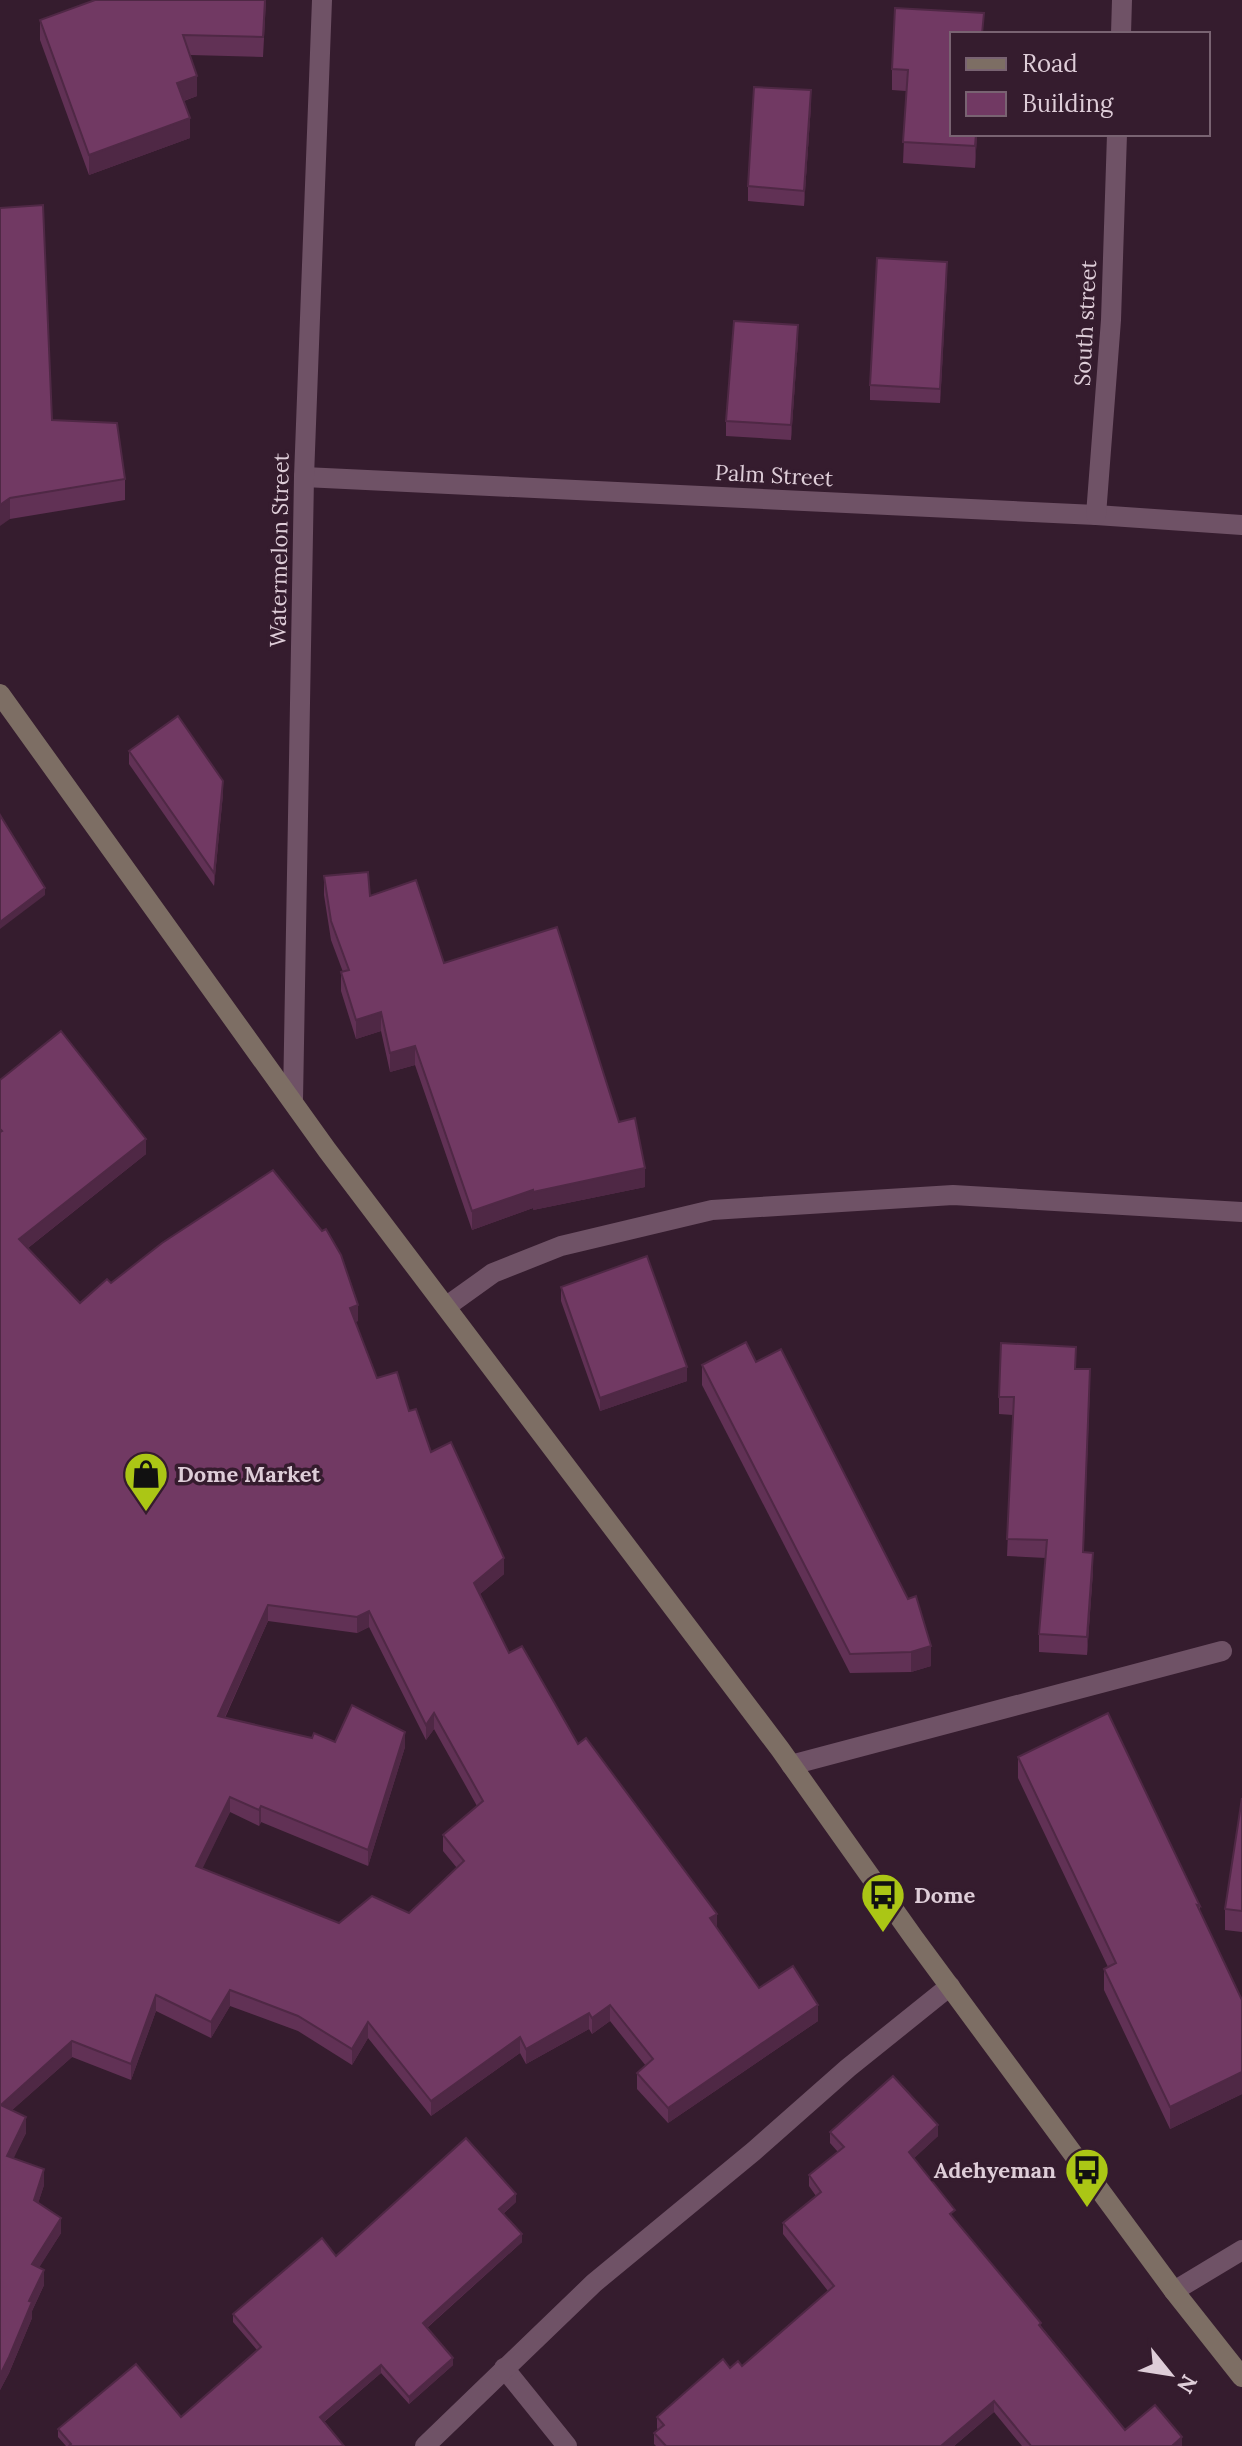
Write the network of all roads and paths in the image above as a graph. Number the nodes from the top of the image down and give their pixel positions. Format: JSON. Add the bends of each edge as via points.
{"nodes":[{"id":1,"x":322,"y":0,"type":"edge"},
{"id":2,"x":1122,"y":0,"type":"edge"},
{"id":3,"x":1121,"y":32,"type":"edge"},
{"id":4,"x":1117,"y":136,"type":"edge"},
{"id":5,"x":304,"y":477,"type":"junction"},
{"id":6,"x":1096,"y":515,"type":"junction"},
{"id":7,"x":1242,"y":525,"type":"edge"},
{"id":8,"x":0,"y":694,"type":"edge"},
{"id":9,"x":293,"y":1100,"type":"junction"},
{"id":10,"x":1242,"y":1212,"type":"edge"},
{"id":11,"x":447,"y":1306,"type":"junction"},
{"id":12,"x":1222,"y":1651,"type":"dead end"},
{"id":13,"x":791,"y":1765,"type":"junction"},
{"id":14,"x":950,"y":1986,"type":"junction"},
{"id":15,"x":1242,"y":2250,"type":"edge"},
{"id":16,"x":1174,"y":2291,"type":"junction"},
{"id":17,"x":504,"y":2368,"type":"junction"},
{"id":18,"x":1242,"y":2377,"type":"edge"},
{"id":19,"x":425,"y":2446,"type":"edge"},
{"id":20,"x":567,"y":2446,"type":"edge"}],
"edges":[{"from":1,"to":5,"type":"street","name":"Watermelon Street"},
{"from":2,"to":3,"type":"street"},
{"from":4,"to":6,"type":"street","name":"South street","via":[[1111,320]]},
{"from":5,"to":6,"type":"street","name":"Palm Street"},
{"from":5,"to":9,"type":"street","name":"Watermelon Street"},
{"from":6,"to":7,"type":"street","name":"Palm Street"},
{"from":8,"to":9,"type":"main road"},
{"from":9,"to":11,"type":"main road"},
{"from":10,"to":11,"type":"street","via":[[953,1195],[712,1210],[561,1246],[493,1273]]},
{"from":11,"to":13,"type":"main road"},
{"from":12,"to":13,"type":"street"},
{"from":13,"to":14,"type":"main road"},
{"from":14,"to":16,"type":"main road"},
{"from":14,"to":17,"type":"street","via":[[594,2283]]},
{"from":15,"to":16,"type":"street"},
{"from":16,"to":18,"type":"main road"},
{"from":17,"to":19,"type":"street"},
{"from":17,"to":20,"type":"street"}]}
